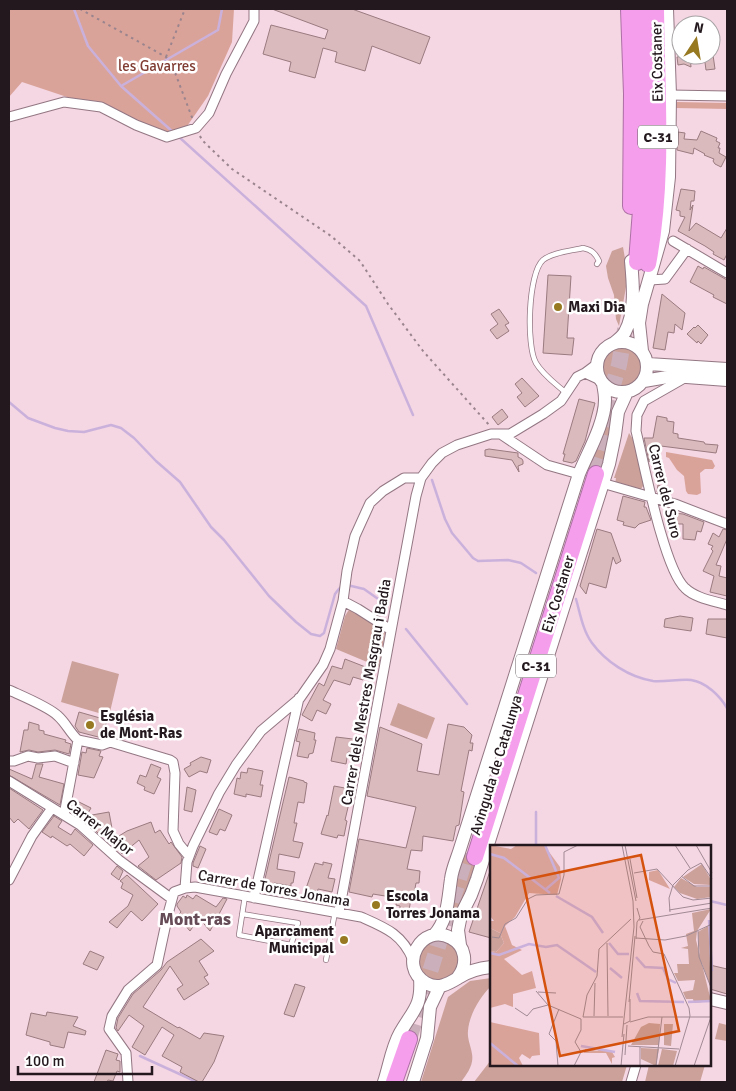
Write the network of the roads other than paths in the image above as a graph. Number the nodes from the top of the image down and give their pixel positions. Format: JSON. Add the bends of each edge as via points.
{"nodes":[{"id":1,"x":254,"y":9,"type":"edge"},
{"id":2,"x":629,"y":9,"type":"edge"},
{"id":3,"x":643,"y":9,"type":"edge"},
{"id":4,"x":656,"y":9,"type":"edge"},
{"id":5,"x":667,"y":9,"type":"edge"},
{"id":6,"x":670,"y":95,"type":"junction"},
{"id":7,"x":727,"y":96,"type":"edge"},
{"id":8,"x":9,"y":117,"type":"edge"},
{"id":9,"x":674,"y":241,"type":"dead end"},
{"id":10,"x":687,"y":249,"type":"junction"},
{"id":11,"x":598,"y":264,"type":"dead end"},
{"id":12,"x":642,"y":267,"type":"junction"},
{"id":13,"x":727,"y":273,"type":"edge"},
{"id":14,"x":614,"y":343,"type":"junction"},
{"id":15,"x":642,"y":351,"type":"junction"},
{"id":16,"x":597,"y":364,"type":"junction"},
{"id":17,"x":648,"y":364,"type":"junction"},
{"id":18,"x":727,"y":369,"type":"edge"},
{"id":19,"x":585,"y":373,"type":"junction"},
{"id":20,"x":687,"y":377,"type":"junction"},
{"id":21,"x":727,"y":380,"type":"edge"},
{"id":22,"x":644,"y":381,"type":"junction"},
{"id":23,"x":602,"y":382,"type":"junction"},
{"id":24,"x":627,"y":392,"type":"junction"},
{"id":25,"x":566,"y":393,"type":"junction"},
{"id":26,"x":499,"y":434,"type":"junction"},
{"id":27,"x":590,"y":476,"type":"junction"},
{"id":28,"x":421,"y":478,"type":"junction"},
{"id":29,"x":652,"y":497,"type":"junction"},
{"id":30,"x":727,"y":524,"type":"edge"},
{"id":31,"x":343,"y":597,"type":"junction"},
{"id":32,"x":727,"y":605,"type":"edge"},
{"id":33,"x":391,"y":630,"type":"junction"},
{"id":34,"x":9,"y":690,"type":"edge"},
{"id":35,"x":300,"y":698,"type":"junction"},
{"id":36,"x":284,"y":711,"type":"junction"},
{"id":37,"x":294,"y":721,"type":"junction"},
{"id":38,"x":78,"y":740,"type":"junction"},
{"id":39,"x":9,"y":761,"type":"edge"},
{"id":40,"x":74,"y":763,"type":"junction"},
{"id":41,"x":9,"y":782,"type":"edge"},
{"id":42,"x":52,"y":808,"type":"junction"},
{"id":43,"x":64,"y":815,"type":"junction"},
{"id":44,"x":471,"y":855,"type":"tunnel mouth"},
{"id":45,"x":189,"y":856,"type":"junction"},
{"id":46,"x":9,"y":880,"type":"edge"},
{"id":47,"x":186,"y":888,"type":"junction"},
{"id":48,"x":245,"y":896,"type":"junction"},
{"id":49,"x":254,"y":898,"type":"junction"},
{"id":50,"x":172,"y":899,"type":"junction"},
{"id":51,"x":337,"y":912,"type":"junction"},
{"id":52,"x":242,"y":914,"type":"junction"},
{"id":53,"x":430,"y":936,"type":"junction"},
{"id":54,"x":402,"y":939,"type":"junction"},
{"id":55,"x":461,"y":948,"type":"junction"},
{"id":56,"x":326,"y":960,"type":"dead end"},
{"id":57,"x":413,"y":960,"type":"junction"},
{"id":58,"x":490,"y":967,"type":"edge"},
{"id":59,"x":420,"y":978,"type":"junction"},
{"id":60,"x":458,"y":978,"type":"junction"},
{"id":61,"x":440,"y":986,"type":"junction"},
{"id":62,"x":711,"y":999,"type":"edge"},
{"id":63,"x":727,"y":1003,"type":"edge"},
{"id":64,"x":636,"y":1066,"type":"edge"},
{"id":65,"x":128,"y":1082,"type":"edge"},
{"id":66,"x":384,"y":1082,"type":"edge"},
{"id":67,"x":394,"y":1082,"type":"edge"},
{"id":68,"x":404,"y":1082,"type":"edge"},
{"id":69,"x":413,"y":1082,"type":"edge"},
{"id":70,"x":631,"y":1082,"type":"edge"}],
"edges":[{"from":1,"to":8,"type":"street","via":[[254,21],[209,113],[196,128],[168,137],[100,107],[64,102]]},
{"from":2,"to":12,"type":"highway","via":[[632,104],[630,234]]},
{"from":3,"to":12,"type":"highway","name":"Eix Costaner","number":"C-31"},
{"from":4,"to":12,"type":"highway","name":"Eix Costaner","number":"C-31","via":[[658,173],[653,240]]},
{"from":5,"to":6,"type":"main road"},
{"from":6,"to":7,"type":"street"},
{"from":6,"to":12,"type":"main road","via":[[669,177],[663,230]]},
{"from":9,"to":10,"type":"street"},
{"from":10,"to":12,"type":"street","via":[[665,279]]},
{"from":10,"to":13,"type":"street"},
{"from":11,"to":25,"type":"lane","via":[[595,254],[583,248],[544,258],[534,277],[530,345],[544,374]]},
{"from":12,"to":14,"type":"main road","via":[[633,283],[626,331]]},
{"from":12,"to":15,"type":"main road","via":[[639,323]]},
{"from":14,"to":15,"type":"main road","via":[[627,342]]},
{"from":14,"to":16,"type":"main road","via":[[605,349]]},
{"from":15,"to":17,"type":"main road"},
{"from":16,"to":19,"type":"street"},
{"from":16,"to":23,"type":"main road"},
{"from":17,"to":18,"type":"main road"},
{"from":17,"to":22,"type":"main road"},
{"from":19,"to":23,"type":"street"},
{"from":19,"to":25,"type":"street","via":[[577,377]]},
{"from":20,"to":21,"type":"main road"},
{"from":20,"to":22,"type":"main road"},
{"from":20,"to":29,"type":"street","name":"Carrer del Suro","via":[[648,398],[639,410],[636,431]]},
{"from":22,"to":24,"type":"main road","via":[[635,390]]},
{"from":23,"to":24,"type":"main road","via":[[611,390]]},
{"from":23,"to":27,"type":"main road","name":"Avinguda de Catalunya","via":[[605,400],[592,443]]},
{"from":24,"to":27,"type":"main road","name":"Avinguda de Catalunya","via":[[618,412],[613,446]]},
{"from":25,"to":26,"type":"street","via":[[561,401],[543,414],[510,434]]},
{"from":26,"to":27,"type":"street","via":[[547,465]]},
{"from":26,"to":28,"type":"street","via":[[457,445],[442,453]]},
{"from":27,"to":29,"type":"street"},
{"from":27,"to":44,"type":"highway","name":"Eix Costaner","number":"C-31"},
{"from":27,"to":53,"type":"main road","name":"Avinguda de Catalunya","via":[[451,876],[441,928]]},
{"from":27,"to":55,"type":"main road","name":"Avinguda de Catalunya","via":[[477,879],[461,915],[458,930]]},
{"from":28,"to":31,"type":"street","via":[[404,478],[383,490],[370,503],[355,536]]},
{"from":28,"to":33,"type":"street","name":"Carrer dels Mestres Masgrau i Badia"},
{"from":29,"to":30,"type":"street"},
{"from":29,"to":32,"type":"street","name":"Carrer del Suro","via":[[666,551],[679,582],[694,594]]},
{"from":31,"to":33,"type":"street"},
{"from":31,"to":35,"type":"street","via":[[330,649]]},
{"from":33,"to":51,"type":"street","name":"Carrer dels Mestres Masgrau i Badia"},
{"from":34,"to":38,"type":"street","via":[[57,714]]},
{"from":35,"to":36,"type":"street"},
{"from":35,"to":37,"type":"street"},
{"from":36,"to":37,"type":"street"},
{"from":36,"to":45,"type":"street","via":[[261,732],[236,765]]},
{"from":37,"to":49,"type":"street"},
{"from":38,"to":40,"type":"street"},
{"from":38,"to":45,"type":"street","via":[[102,745],[110,742],[174,762],[174,831]]},
{"from":39,"to":40,"type":"street","via":[[28,756],[55,756]]},
{"from":40,"to":43,"type":"street"},
{"from":41,"to":42,"type":"street","name":"Carrer Major"},
{"from":42,"to":43,"type":"street","name":"Carrer Major"},
{"from":42,"to":46,"type":"street","via":[[32,836]]},
{"from":43,"to":50,"type":"street","name":"Carrer Major"},
{"from":45,"to":47,"type":"street"},
{"from":47,"to":48,"type":"street","name":"Carrer de Torres Jonama"},
{"from":47,"to":50,"type":"street","name":"Carrer de Torres Jonama","via":[[174,892]]},
{"from":48,"to":49,"type":"street","name":"Carrer de Torres Jonama"},
{"from":48,"to":52,"type":"lane"},
{"from":49,"to":51,"type":"street","name":"Carrer de Torres Jonama"},
{"from":50,"to":65,"type":"street","via":[[157,965],[128,990],[109,1024],[109,1029],[126,1052]]},
{"from":51,"to":54,"type":"street","name":"Carrer de Torres Jonama","via":[[367,920]]},
{"from":51,"to":56,"type":"lane"},
{"from":52,"to":52,"type":"lane","via":[[239,935],[292,945],[298,924]]},
{"from":53,"to":54,"type":"street","via":[[410,941]]},
{"from":53,"to":55,"type":"main road","via":[[448,936]]},
{"from":53,"to":57,"type":"main road","via":[[418,945]]},
{"from":54,"to":57,"type":"street"},
{"from":55,"to":58,"type":"main road","via":[[475,961]]},
{"from":55,"to":60,"type":"main road","via":[[464,965]]},
{"from":57,"to":59,"type":"main road","via":[[414,970]]},
{"from":58,"to":60,"type":"main road"},
{"from":59,"to":61,"type":"main road"},
{"from":59,"to":66,"type":"main road","via":[[421,994],[417,1008],[400,1034]]},
{"from":60,"to":61,"type":"main road"},
{"from":61,"to":69,"type":"main road","via":[[430,1007],[427,1038]]},
{"from":62,"to":63,"type":"main road"},
{"from":64,"to":70,"type":"street"},
{"from":67,"to":68,"type":"highway","via":[[413,1040]]}]}
